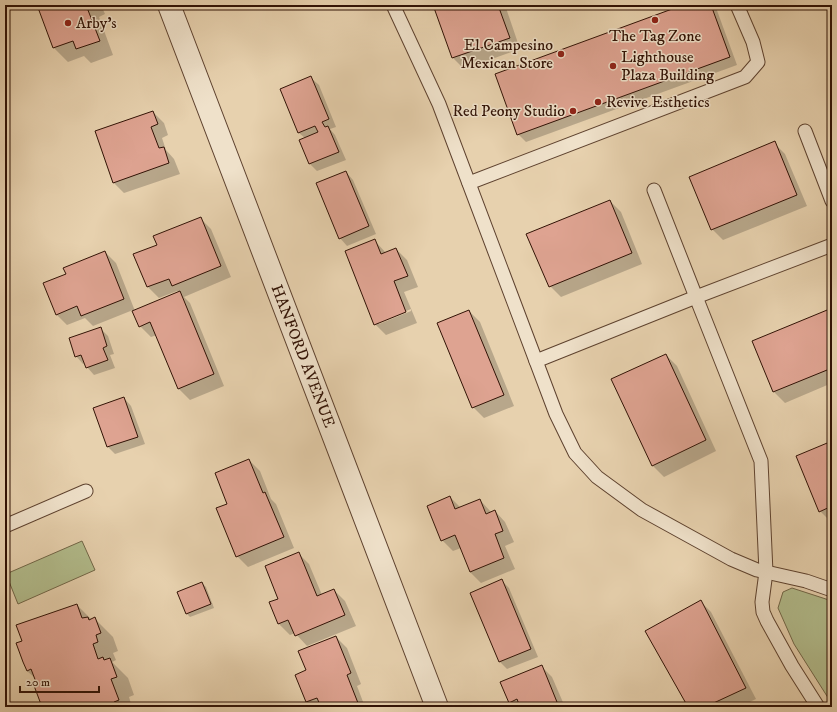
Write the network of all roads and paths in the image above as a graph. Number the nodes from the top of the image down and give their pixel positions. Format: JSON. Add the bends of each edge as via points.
{"nodes":[{"id":1,"x":169,"y":5,"type":"edge"},
{"id":2,"x":393,"y":5,"type":"edge"},
{"id":3,"x":737,"y":5,"type":"edge"},
{"id":4,"x":805,"y":131,"type":"dead end"},
{"id":5,"x":469,"y":183,"type":"junction"},
{"id":6,"x":654,"y":190,"type":"dead end"},
{"id":7,"x":832,"y":201,"type":"edge"},
{"id":8,"x":832,"y":246,"type":"edge"},
{"id":9,"x":696,"y":297,"type":"junction"},
{"id":10,"x":536,"y":361,"type":"junction"},
{"id":11,"x":86,"y":491,"type":"dead end"},
{"id":12,"x":5,"y":526,"type":"edge"},
{"id":13,"x":766,"y":572,"type":"junction"},
{"id":14,"x":832,"y":590,"type":"edge"},
{"id":15,"x":437,"y":707,"type":"edge"},
{"id":16,"x":818,"y":707,"type":"edge"}],
"edges":[{"from":1,"to":15,"type":"street","name":"HANFORD AVENUE"},
{"from":2,"to":5,"type":"lane","via":[[440,104]]},
{"from":3,"to":5,"type":"lane","via":[[753,42],[758,62],[745,77]]},
{"from":4,"to":7,"type":"lane"},
{"from":5,"to":10,"type":"lane"},
{"from":6,"to":9,"type":"lane"},
{"from":8,"to":9,"type":"lane"},
{"from":9,"to":10,"type":"lane"},
{"from":9,"to":13,"type":"lane","via":[[761,461]]},
{"from":10,"to":13,"type":"lane","via":[[556,414],[575,453],[597,477],[642,510],[731,559]]},
{"from":11,"to":12,"type":"lane"},
{"from":13,"to":14,"type":"lane"},
{"from":13,"to":16,"type":"lane","via":[[763,612]]}]}
